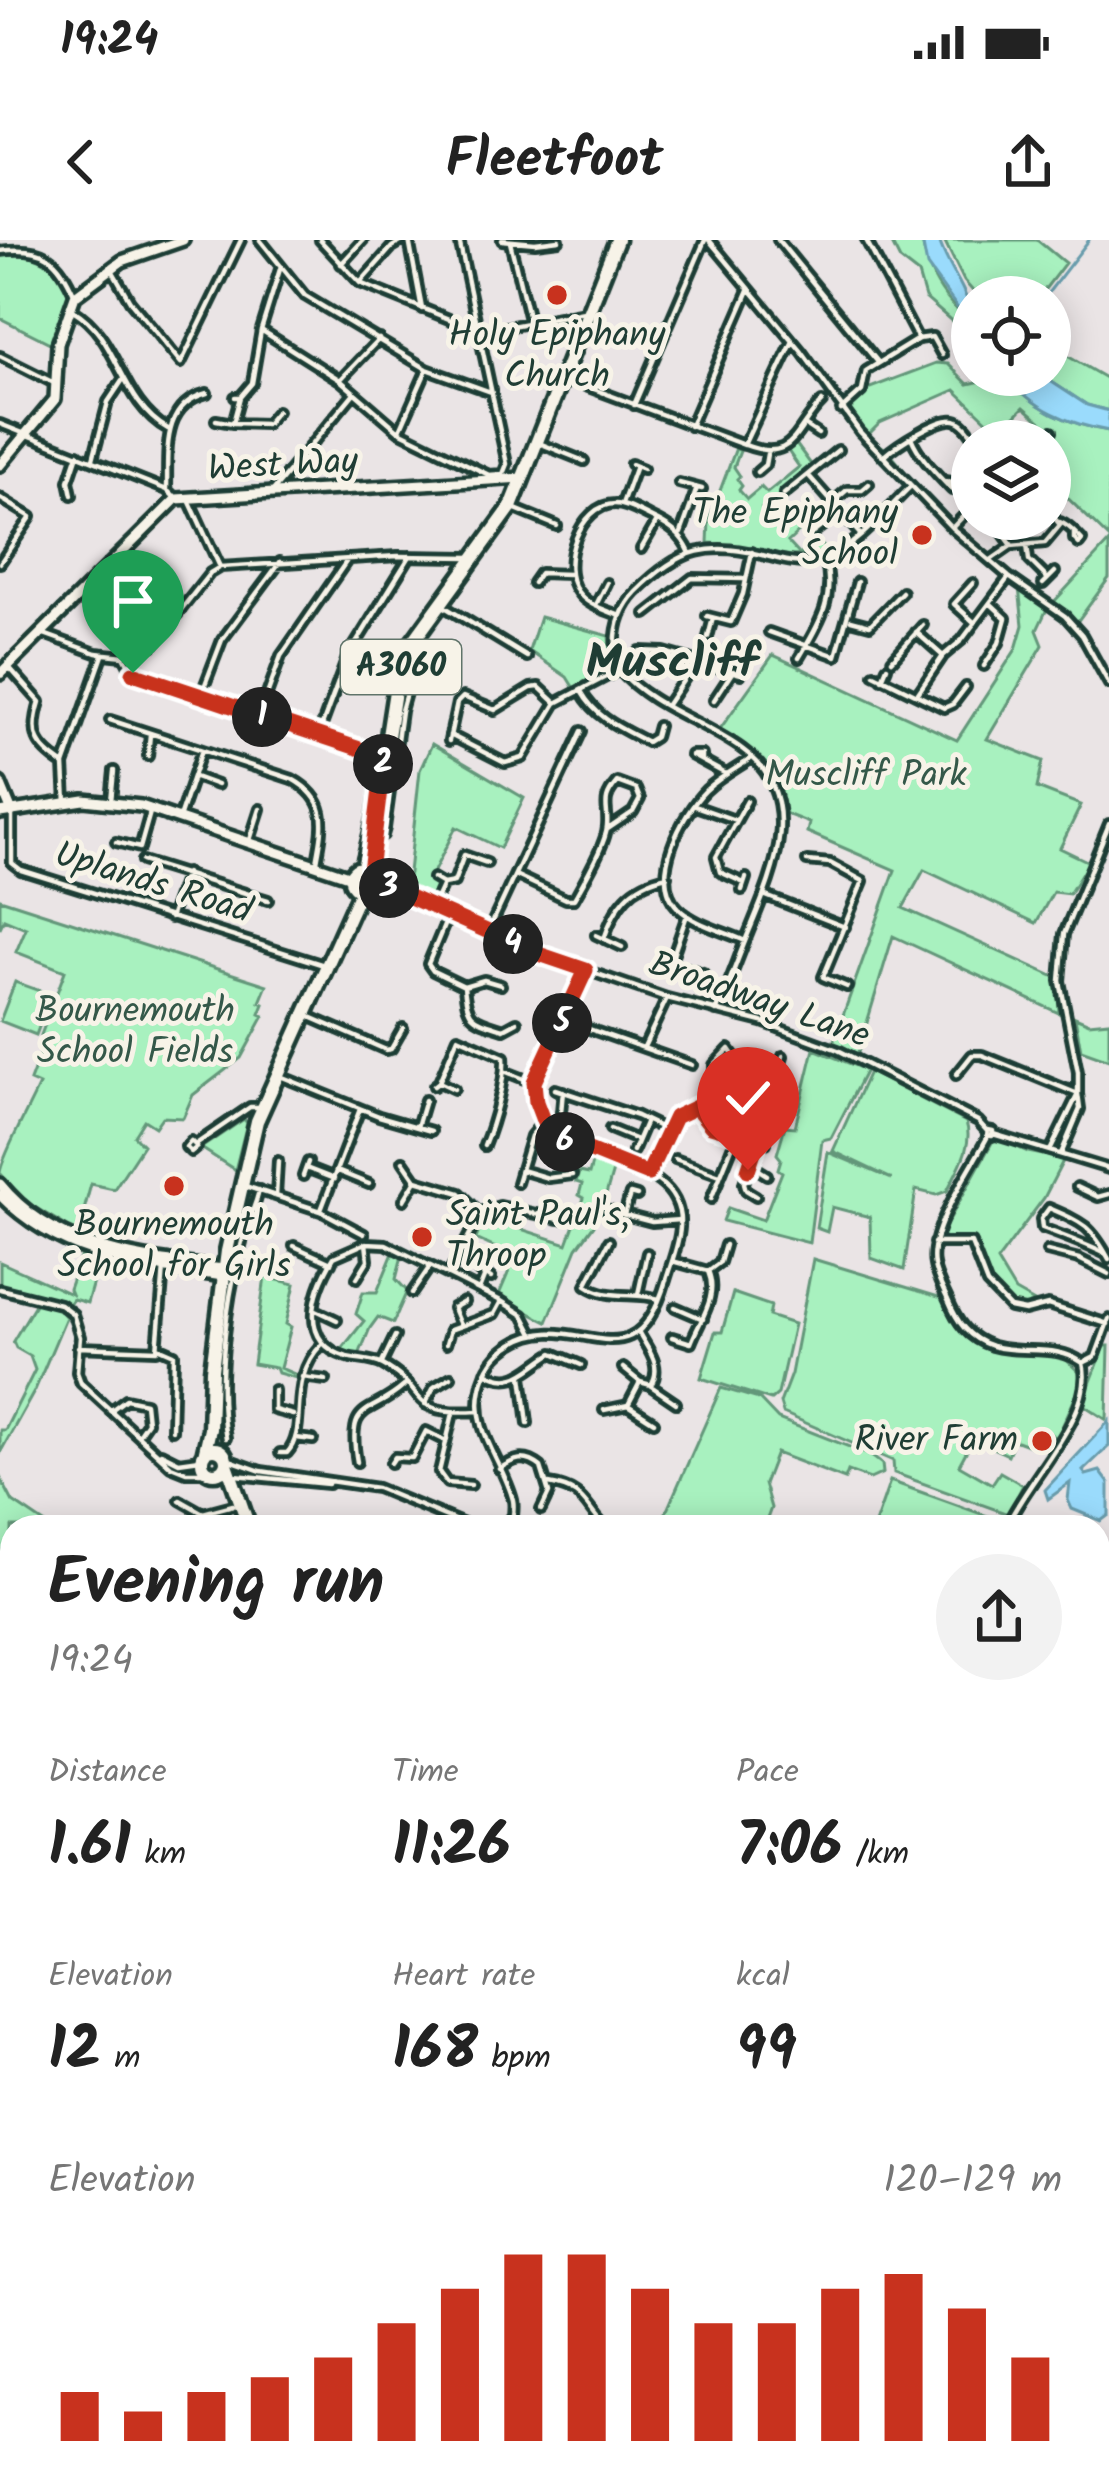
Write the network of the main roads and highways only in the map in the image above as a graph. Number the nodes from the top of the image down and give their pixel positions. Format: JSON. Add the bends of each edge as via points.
{"nodes":[{"id":1,"x":619,"y":240,"type":"edge"},
{"id":2,"x":375,"y":820,"type":"junction"},
{"id":3,"x":369,"y":873,"type":"junction"},
{"id":4,"x":361,"y":890,"type":"junction"},
{"id":5,"x":210,"y":1409,"type":"junction"},
{"id":6,"x":208,"y":1466,"type":"junction"},
{"id":7,"x":230,"y":1467,"type":"junction"},
{"id":8,"x":239,"y":1515,"type":"edge"},
{"id":9,"x":242,"y":1515,"type":"edge"}],
"edges":[{"from":1,"to":2,"type":"main road","number":"A3060","via":[[513,503],[410,646],[397,678]]},
{"from":2,"to":3,"type":"main road","number":"A3060"},
{"from":2,"to":3,"type":"main road","number":"A3060"},
{"from":3,"to":4,"type":"main road"},
{"from":3,"to":4,"type":"main road","via":[[351,877]]},
{"from":4,"to":5,"type":"main road","via":[[259,1114],[224,1273]]},
{"from":5,"to":6,"type":"main road"},
{"from":5,"to":7,"type":"main road"},
{"from":6,"to":7,"type":"main road"},
{"from":6,"to":7,"type":"main road","via":[[213,1449]]},
{"from":6,"to":8,"type":"main road"},
{"from":7,"to":9,"type":"main road"}]}
